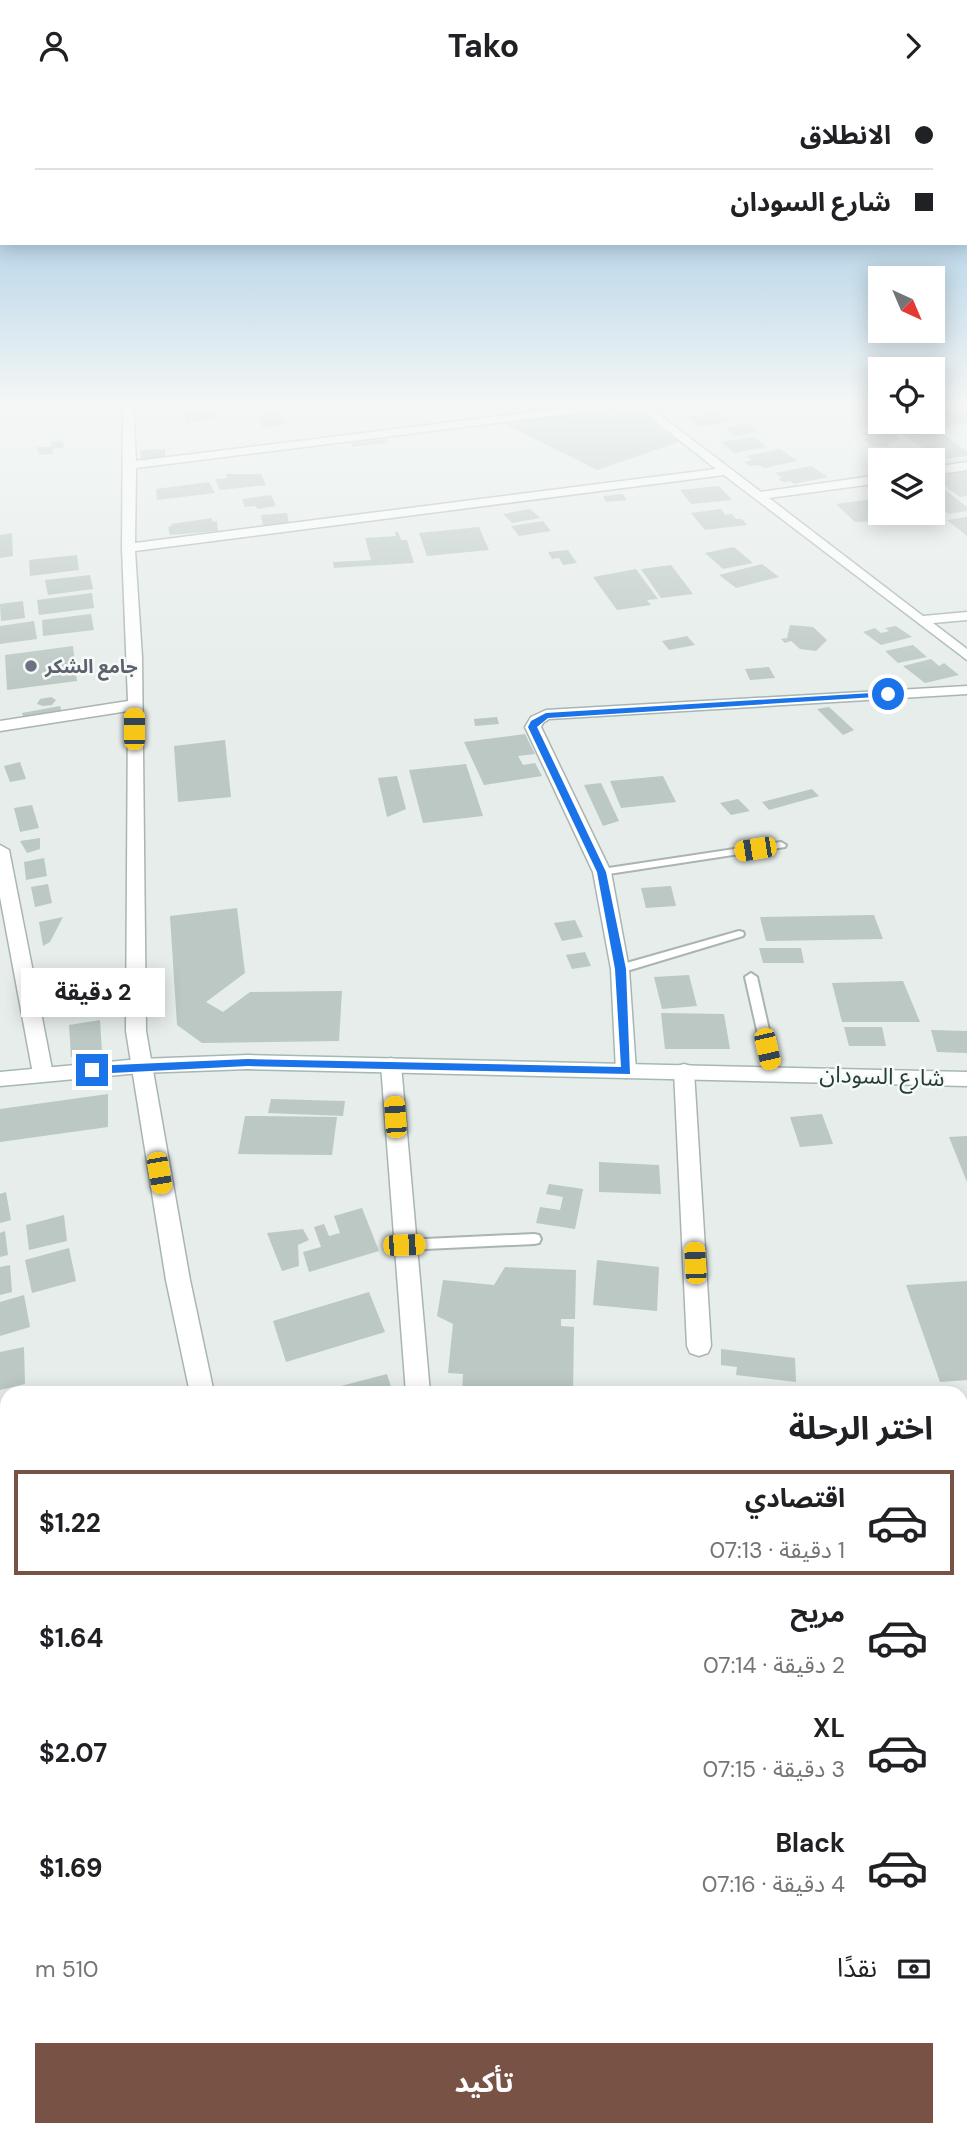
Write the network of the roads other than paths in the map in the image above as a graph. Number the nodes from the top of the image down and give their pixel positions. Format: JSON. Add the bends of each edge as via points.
{"nodes":[{"id":1,"x":129,"y":501,"type":"edge"},
{"id":2,"x":491,"y":501,"type":"edge"},
{"id":3,"x":768,"y":501,"type":"edge"},
{"id":4,"x":128,"y":548,"type":"junction"},
{"id":5,"x":967,"y":616,"type":"edge"},
{"id":6,"x":922,"y":619,"type":"junction"},
{"id":7,"x":967,"y":656,"type":"edge"},
{"id":8,"x":967,"y":690,"type":"edge"},
{"id":9,"x":134,"y":705,"type":"junction"},
{"id":10,"x":0,"y":726,"type":"edge"},
{"id":11,"x":781,"y":845,"type":"dead end"},
{"id":12,"x":0,"y":850,"type":"edge"},
{"id":13,"x":602,"y":872,"type":"junction"},
{"id":14,"x":739,"y":934,"type":"dead end"},
{"id":15,"x":620,"y":969,"type":"junction"},
{"id":16,"x":751,"y":977,"type":"dead end"},
{"id":17,"x":391,"y":1065,"type":"junction"},
{"id":18,"x":140,"y":1066,"type":"junction"},
{"id":19,"x":626,"y":1071,"type":"junction"},
{"id":20,"x":684,"y":1071,"type":"junction"},
{"id":21,"x":773,"y":1073,"type":"junction"},
{"id":22,"x":43,"y":1074,"type":"junction"},
{"id":23,"x":0,"y":1079,"type":"edge"},
{"id":24,"x":967,"y":1079,"type":"edge"},
{"id":25,"x":534,"y":1239,"type":"dead end"},
{"id":26,"x":404,"y":1245,"type":"junction"},
{"id":27,"x":699,"y":1346,"type":"dead end"},
{"id":28,"x":201,"y":1386,"type":"edge"},
{"id":29,"x":417,"y":1386,"type":"edge"}],
"edges":[{"from":1,"to":4,"type":"street"},
{"from":2,"to":4,"type":"street"},
{"from":3,"to":6,"type":"street"},
{"from":4,"to":9,"type":"street"},
{"from":5,"to":6,"type":"street"},
{"from":6,"to":7,"type":"street"},
{"from":8,"to":13,"type":"street","via":[[541,717],[533,727]]},
{"from":9,"to":10,"type":"street"},
{"from":9,"to":18,"type":"street"},
{"from":11,"to":13,"type":"lane"},
{"from":12,"to":22,"type":"street"},
{"from":13,"to":15,"type":"street"},
{"from":14,"to":15,"type":"lane"},
{"from":15,"to":19,"type":"street"},
{"from":16,"to":21,"type":"lane"},
{"from":17,"to":18,"type":"street","name":"شارع السودان","via":[[248,1062]]},
{"from":17,"to":19,"type":"street","name":"شارع السودان"},
{"from":17,"to":26,"type":"street"},
{"from":18,"to":22,"type":"street","name":"شارع السودان"},
{"from":18,"to":28,"type":"street"},
{"from":19,"to":20,"type":"street","name":"شارع السودان"},
{"from":20,"to":21,"type":"street","name":"شارع السودان"},
{"from":20,"to":27,"type":"street"},
{"from":21,"to":24,"type":"street","name":"شارع السودان"},
{"from":22,"to":23,"type":"street","name":"شارع السودان"},
{"from":25,"to":26,"type":"lane"},
{"from":26,"to":29,"type":"street"}]}
